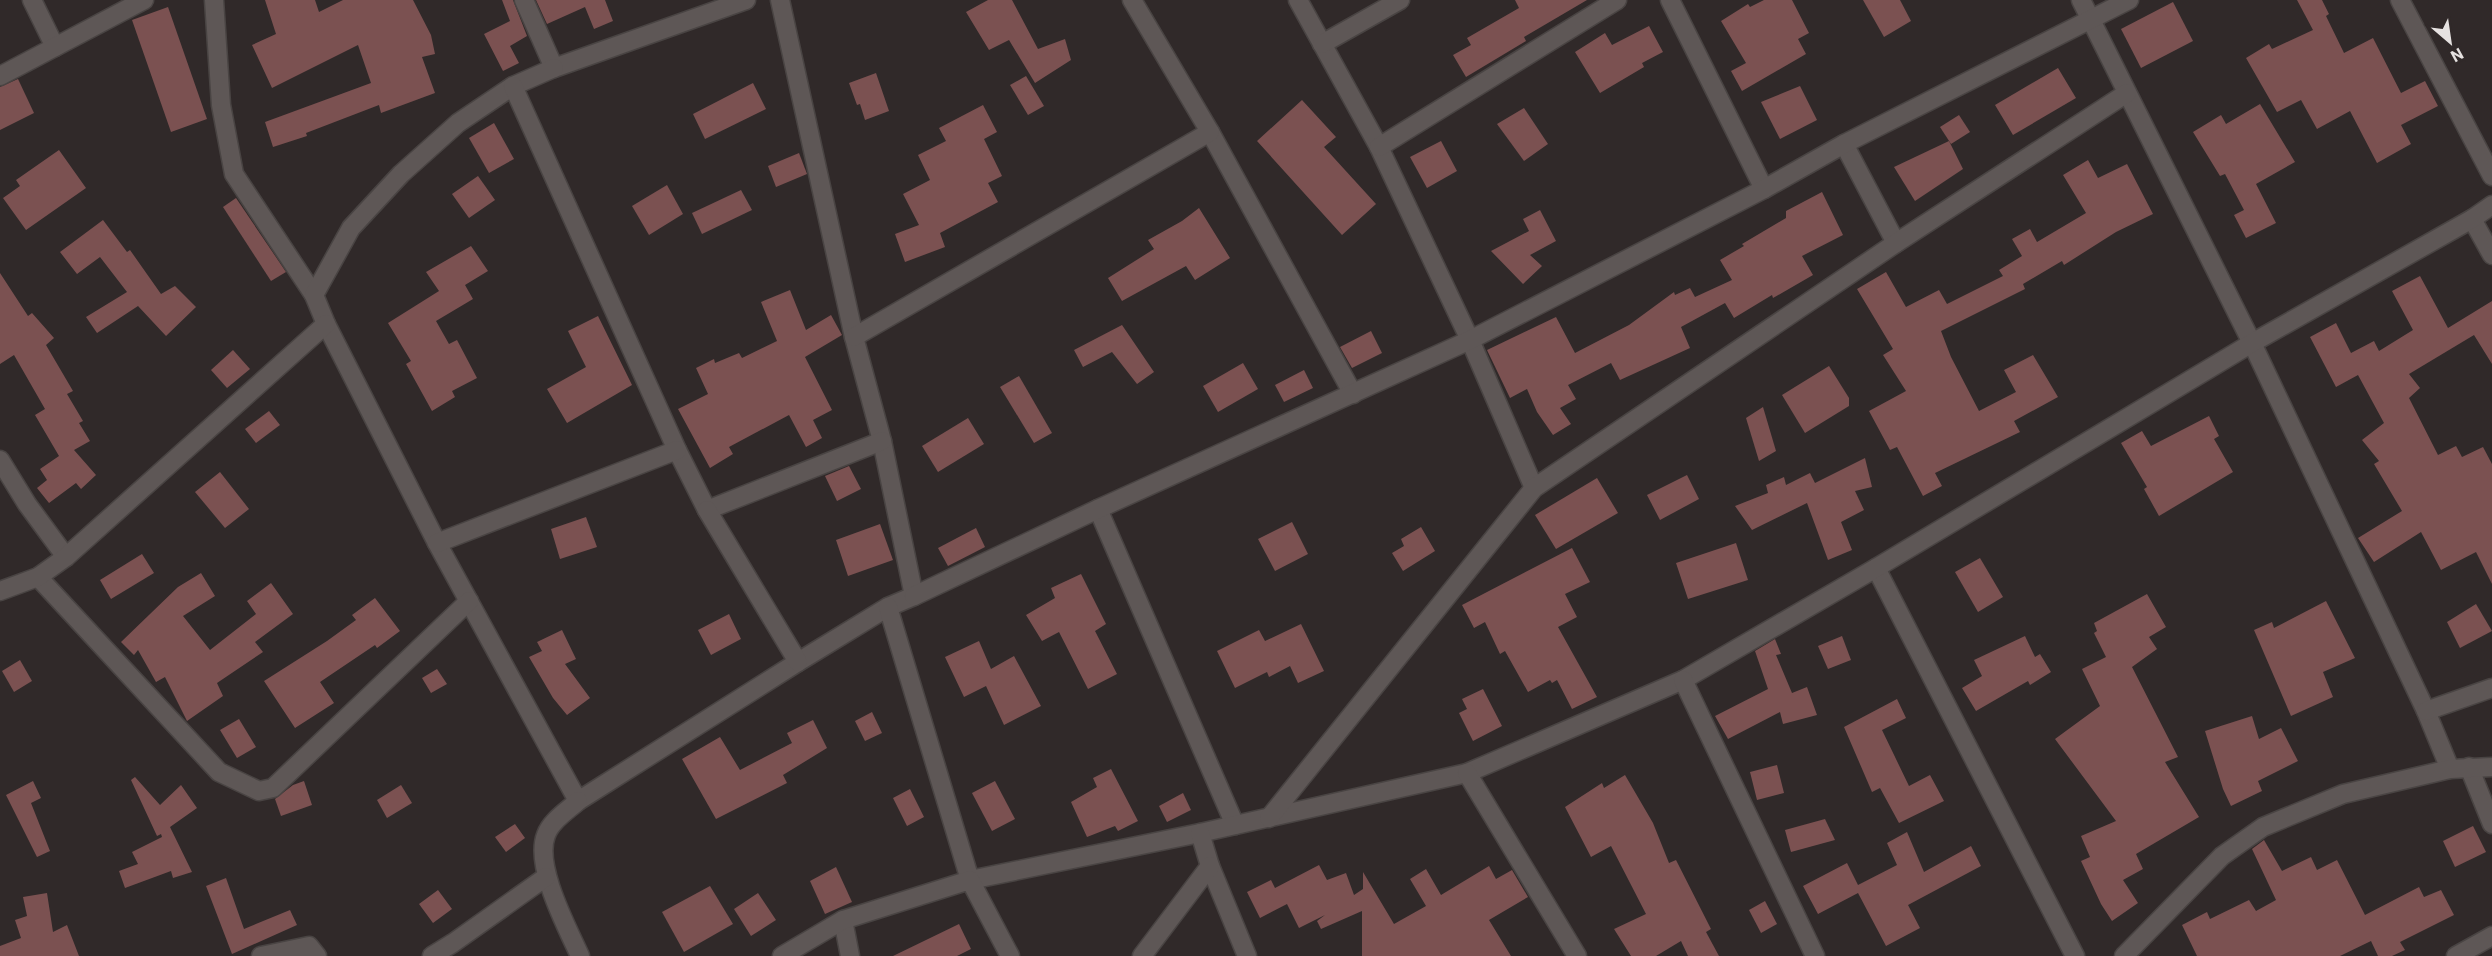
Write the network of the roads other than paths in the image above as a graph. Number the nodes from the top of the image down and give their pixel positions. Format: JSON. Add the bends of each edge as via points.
{"nodes":[{"id":1,"x":32,"y":0,"type":"edge"},
{"id":2,"x":144,"y":0,"type":"edge"},
{"id":3,"x":214,"y":0,"type":"edge"},
{"id":4,"x":524,"y":0,"type":"edge"},
{"id":5,"x":746,"y":0,"type":"edge"},
{"id":6,"x":780,"y":0,"type":"edge"},
{"id":7,"x":1132,"y":0,"type":"edge"},
{"id":8,"x":1298,"y":0,"type":"edge"},
{"id":9,"x":1400,"y":0,"type":"edge"},
{"id":10,"x":1617,"y":0,"type":"edge"},
{"id":11,"x":1670,"y":0,"type":"edge"},
{"id":12,"x":2081,"y":0,"type":"edge"},
{"id":13,"x":2129,"y":0,"type":"edge"},
{"id":14,"x":2400,"y":0,"type":"edge"},
{"id":15,"x":2089,"y":19,"type":"junction"},
{"id":16,"x":1322,"y":44,"type":"junction"},
{"id":17,"x":55,"y":47,"type":"junction"},
{"id":18,"x":554,"y":68,"type":"junction"},
{"id":19,"x":0,"y":76,"type":"edge"},
{"id":20,"x":513,"y":86,"type":"junction"},
{"id":21,"x":2127,"y":93,"type":"junction"},
{"id":22,"x":1210,"y":132,"type":"junction"},
{"id":23,"x":1844,"y":144,"type":"junction"},
{"id":24,"x":1379,"y":147,"type":"junction"},
{"id":25,"x":2492,"y":176,"type":"edge"},
{"id":26,"x":1764,"y":189,"type":"junction"},
{"id":27,"x":2492,"y":205,"type":"edge"},
{"id":28,"x":2472,"y":219,"type":"junction"},
{"id":29,"x":1896,"y":243,"type":"junction"},
{"id":30,"x":2492,"y":255,"type":"edge"},
{"id":31,"x":314,"y":295,"type":"junction"},
{"id":32,"x":326,"y":324,"type":"junction"},
{"id":33,"x":854,"y":337,"type":"junction"},
{"id":34,"x":1470,"y":339,"type":"junction"},
{"id":35,"x":2252,"y":343,"type":"junction"},
{"id":36,"x":1353,"y":394,"type":"junction"},
{"id":37,"x":882,"y":441,"type":"junction"},
{"id":38,"x":677,"y":450,"type":"junction"},
{"id":39,"x":0,"y":460,"type":"edge"},
{"id":40,"x":1534,"y":488,"type":"junction"},
{"id":41,"x":1098,"y":509,"type":"junction"},
{"id":42,"x":707,"y":510,"type":"junction"},
{"id":43,"x":437,"y":543,"type":"junction"},
{"id":44,"x":66,"y":558,"type":"junction"},
{"id":45,"x":1876,"y":568,"type":"junction"},
{"id":46,"x":38,"y":577,"type":"junction"},
{"id":47,"x":0,"y":591,"type":"edge"},
{"id":48,"x":914,"y":596,"type":"junction"},
{"id":49,"x":469,"y":601,"type":"junction"},
{"id":50,"x":888,"y":607,"type":"junction"},
{"id":51,"x":798,"y":662,"type":"junction"},
{"id":52,"x":1683,"y":680,"type":"junction"},
{"id":53,"x":2492,"y":688,"type":"edge"},
{"id":54,"x":2426,"y":711,"type":"junction"},
{"id":55,"x":2469,"y":767,"type":"junction"},
{"id":56,"x":2492,"y":767,"type":"edge"},
{"id":57,"x":2450,"y":769,"type":"junction"},
{"id":58,"x":1467,"y":774,"type":"junction"},
{"id":59,"x":578,"y":801,"type":"junction"},
{"id":60,"x":1269,"y":818,"type":"junction"},
{"id":61,"x":2492,"y":824,"type":"edge"},
{"id":62,"x":1235,"y":825,"type":"junction"},
{"id":63,"x":1200,"y":833,"type":"junction"},
{"id":64,"x":1210,"y":866,"type":"junction"},
{"id":65,"x":546,"y":877,"type":"junction"},
{"id":66,"x":970,"y":880,"type":"junction"},
{"id":67,"x":843,"y":920,"type":"junction"},
{"id":68,"x":2492,"y":936,"type":"edge"},
{"id":69,"x":261,"y":956,"type":"edge"},
{"id":70,"x":317,"y":956,"type":"edge"},
{"id":71,"x":432,"y":956,"type":"edge"},
{"id":72,"x":580,"y":956,"type":"edge"},
{"id":73,"x":782,"y":956,"type":"edge"},
{"id":74,"x":850,"y":956,"type":"edge"},
{"id":75,"x":1010,"y":956,"type":"edge"},
{"id":76,"x":1142,"y":956,"type":"edge"},
{"id":77,"x":1247,"y":956,"type":"edge"},
{"id":78,"x":1577,"y":956,"type":"edge"},
{"id":79,"x":1815,"y":956,"type":"edge"},
{"id":80,"x":2075,"y":956,"type":"edge"},
{"id":81,"x":2124,"y":956,"type":"edge"},
{"id":82,"x":2456,"y":956,"type":"edge"}],
"edges":[{"from":1,"to":17,"type":"street"},
{"from":2,"to":17,"type":"street"},
{"from":3,"to":31,"type":"street","via":[[221,105],[234,174]]},
{"from":4,"to":18,"type":"street"},
{"from":5,"to":18,"type":"street"},
{"from":6,"to":33,"type":"street"},
{"from":7,"to":22,"type":"street"},
{"from":8,"to":16,"type":"street"},
{"from":9,"to":16,"type":"street"},
{"from":10,"to":24,"type":"street"},
{"from":11,"to":26,"type":"street"},
{"from":12,"to":15,"type":"street"},
{"from":13,"to":15,"type":"street"},
{"from":14,"to":25,"type":"street"},
{"from":15,"to":21,"type":"street"},
{"from":15,"to":23,"type":"street"},
{"from":16,"to":24,"type":"street"},
{"from":17,"to":19,"type":"street"},
{"from":18,"to":20,"type":"street"},
{"from":20,"to":31,"type":"street","via":[[458,123],[401,174],[351,228]]},
{"from":20,"to":38,"type":"street"},
{"from":21,"to":29,"type":"street"},
{"from":21,"to":35,"type":"street"},
{"from":22,"to":33,"type":"street"},
{"from":22,"to":36,"type":"street"},
{"from":23,"to":26,"type":"street"},
{"from":23,"to":29,"type":"street"},
{"from":24,"to":34,"type":"street"},
{"from":26,"to":34,"type":"street"},
{"from":27,"to":28,"type":"street"},
{"from":28,"to":30,"type":"street"},
{"from":28,"to":35,"type":"street"},
{"from":29,"to":40,"type":"street"},
{"from":31,"to":32,"type":"street"},
{"from":32,"to":43,"type":"street"},
{"from":32,"to":44,"type":"street"},
{"from":33,"to":37,"type":"street"},
{"from":34,"to":36,"type":"street"},
{"from":34,"to":40,"type":"street"},
{"from":35,"to":45,"type":"street"},
{"from":35,"to":54,"type":"street"},
{"from":36,"to":41,"type":"street"},
{"from":37,"to":42,"type":"street"},
{"from":37,"to":48,"type":"street"},
{"from":38,"to":42,"type":"street"},
{"from":38,"to":43,"type":"street"},
{"from":39,"to":44,"type":"street"},
{"from":40,"to":60,"type":"street"},
{"from":41,"to":48,"type":"street"},
{"from":41,"to":62,"type":"street"},
{"from":42,"to":51,"type":"street"},
{"from":43,"to":49,"type":"street"},
{"from":44,"to":46,"type":"street"},
{"from":45,"to":52,"type":"street"},
{"from":45,"to":80,"type":"street"},
{"from":46,"to":47,"type":"street"},
{"from":46,"to":49,"type":"street","via":[[219,772],[259,791],[273,788]]},
{"from":48,"to":50,"type":"street"},
{"from":49,"to":59,"type":"street"},
{"from":50,"to":51,"type":"street"},
{"from":50,"to":66,"type":"street"},
{"from":51,"to":59,"type":"street"},
{"from":52,"to":58,"type":"street"},
{"from":52,"to":79,"type":"street"},
{"from":53,"to":54,"type":"street"},
{"from":54,"to":57,"type":"street"},
{"from":55,"to":56,"type":"street"},
{"from":55,"to":57,"type":"street"},
{"from":55,"to":61,"type":"street"},
{"from":57,"to":81,"type":"street","via":[[2343,794],[2263,827],[2222,856]]},
{"from":58,"to":60,"type":"street"},
{"from":58,"to":78,"type":"street"},
{"from":59,"to":65,"type":"street","via":[[550,827],[545,837]]},
{"from":60,"to":62,"type":"street"},
{"from":62,"to":63,"type":"street"},
{"from":63,"to":64,"type":"street"},
{"from":63,"to":66,"type":"street"},
{"from":64,"to":76,"type":"street"},
{"from":64,"to":77,"type":"street"},
{"from":65,"to":71,"type":"street"},
{"from":65,"to":72,"type":"street"},
{"from":66,"to":67,"type":"street"},
{"from":66,"to":75,"type":"street"},
{"from":67,"to":73,"type":"street"},
{"from":67,"to":74,"type":"street"},
{"from":68,"to":82,"type":"street"},
{"from":69,"to":70,"type":"street","via":[[309,946]]}]}
